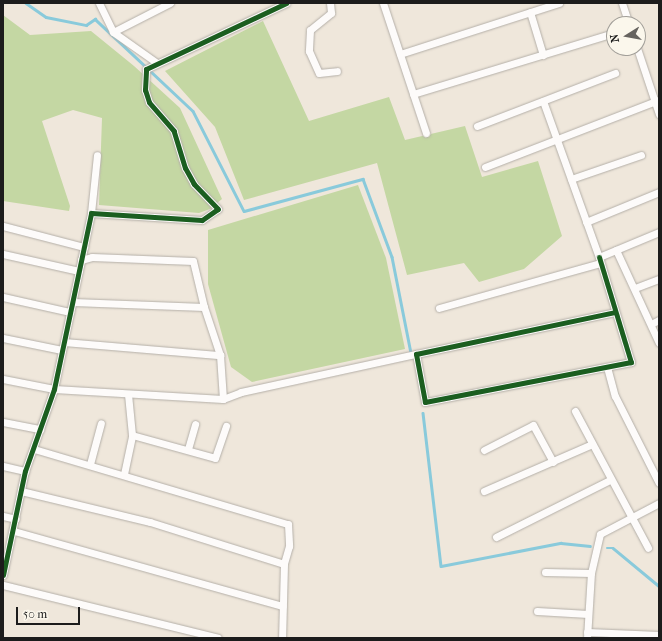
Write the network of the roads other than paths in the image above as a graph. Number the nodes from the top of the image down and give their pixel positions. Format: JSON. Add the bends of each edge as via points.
{"nodes":[{"id":1,"x":99,"y":3,"type":"edge"},
{"id":2,"x":170,"y":3,"type":"edge"},
{"id":3,"x":286,"y":3,"type":"edge"},
{"id":4,"x":330,"y":3,"type":"edge"},
{"id":5,"x":383,"y":3,"type":"edge"},
{"id":6,"x":559,"y":3,"type":"edge"},
{"id":7,"x":622,"y":3,"type":"edge"},
{"id":8,"x":530,"y":12,"type":"junction"},
{"id":9,"x":626,"y":16,"type":"edge"},
{"id":10,"x":113,"y":32,"type":"junction"},
{"id":11,"x":606,"y":35,"type":"edge"},
{"id":12,"x":400,"y":54,"type":"junction"},
{"id":13,"x":543,"y":55,"type":"junction"},
{"id":14,"x":640,"y":56,"type":"edge"},
{"id":15,"x":151,"y":66,"type":"junction"},
{"id":16,"x":337,"y":70,"type":"dead end"},
{"id":17,"x":615,"y":73,"type":"dead end"},
{"id":18,"x":413,"y":94,"type":"junction"},
{"id":19,"x":543,"y":101,"type":"junction"},
{"id":20,"x":657,"y":101,"type":"edge"},
{"id":21,"x":659,"y":114,"type":"edge"},
{"id":22,"x":477,"y":126,"type":"dead end"},
{"id":23,"x":426,"y":133,"type":"dead end"},
{"id":24,"x":556,"y":140,"type":"junction"},
{"id":25,"x":97,"y":155,"type":"dead end"},
{"id":26,"x":641,"y":155,"type":"dead end"},
{"id":27,"x":484,"y":167,"type":"dead end"},
{"id":28,"x":572,"y":180,"type":"junction"},
{"id":29,"x":659,"y":192,"type":"edge"},
{"id":30,"x":91,"y":213,"type":"junction"},
{"id":31,"x":586,"y":222,"type":"junction"},
{"id":32,"x":3,"y":226,"type":"edge"},
{"id":33,"x":659,"y":232,"type":"edge"},
{"id":34,"x":84,"y":247,"type":"junction"},
{"id":35,"x":616,"y":250,"type":"junction"},
{"id":36,"x":3,"y":254,"type":"edge"},
{"id":37,"x":81,"y":260,"type":"junction"},
{"id":38,"x":600,"y":260,"type":"junction"},
{"id":39,"x":79,"y":271,"type":"junction"},
{"id":40,"x":659,"y":279,"type":"edge"},
{"id":41,"x":635,"y":288,"type":"junction"},
{"id":42,"x":3,"y":297,"type":"edge"},
{"id":43,"x":73,"y":302,"type":"junction"},
{"id":44,"x":204,"y":307,"type":"junction"},
{"id":45,"x":439,"y":308,"type":"dead end"},
{"id":46,"x":70,"y":312,"type":"junction"},
{"id":47,"x":616,"y":312,"type":"junction"},
{"id":48,"x":659,"y":320,"type":"edge"},
{"id":49,"x":651,"y":324,"type":"junction"},
{"id":50,"x":3,"y":338,"type":"edge"},
{"id":51,"x":64,"y":342,"type":"junction"},
{"id":52,"x":659,"y":343,"type":"edge"},
{"id":53,"x":62,"y":350,"type":"junction"},
{"id":54,"x":416,"y":354,"type":"junction"},
{"id":55,"x":220,"y":356,"type":"junction"},
{"id":56,"x":607,"y":367,"type":"junction"},
{"id":57,"x":3,"y":379,"type":"edge"},
{"id":58,"x":54,"y":389,"type":"junction"},
{"id":59,"x":128,"y":394,"type":"junction"},
{"id":60,"x":223,"y":399,"type":"junction"},
{"id":61,"x":575,"y":411,"type":"dead end"},
{"id":62,"x":3,"y":422,"type":"edge"},
{"id":63,"x":101,"y":423,"type":"dead end"},
{"id":64,"x":195,"y":424,"type":"dead end"},
{"id":65,"x":226,"y":426,"type":"dead end"},
{"id":66,"x":40,"y":429,"type":"junction"},
{"id":67,"x":132,"y":435,"type":"junction"},
{"id":68,"x":592,"y":444,"type":"junction"},
{"id":69,"x":34,"y":449,"type":"junction"},
{"id":70,"x":188,"y":449,"type":"junction"},
{"id":71,"x":484,"y":450,"type":"dead end"},
{"id":72,"x":553,"y":462,"type":"junction"},
{"id":73,"x":90,"y":464,"type":"junction"},
{"id":74,"x":3,"y":466,"type":"edge"},
{"id":75,"x":26,"y":471,"type":"junction"},
{"id":76,"x":124,"y":474,"type":"junction"},
{"id":77,"x":610,"y":480,"type":"junction"},
{"id":78,"x":659,"y":483,"type":"edge"},
{"id":79,"x":21,"y":491,"type":"junction"},
{"id":80,"x":484,"y":492,"type":"dead end"},
{"id":81,"x":659,"y":503,"type":"edge"},
{"id":82,"x":3,"y":516,"type":"edge"},
{"id":83,"x":631,"y":516,"type":"junction"},
{"id":84,"x":16,"y":519,"type":"junction"},
{"id":85,"x":14,"y":532,"type":"junction"},
{"id":86,"x":496,"y":537,"type":"dead end"},
{"id":87,"x":648,"y":548,"type":"dead end"},
{"id":88,"x":6,"y":553,"type":"edge"},
{"id":89,"x":284,"y":564,"type":"junction"},
{"id":90,"x":545,"y":572,"type":"dead end"},
{"id":91,"x":591,"y":573,"type":"junction"},
{"id":92,"x":3,"y":575,"type":"edge"},
{"id":93,"x":3,"y":585,"type":"edge"},
{"id":94,"x":283,"y":606,"type":"junction"},
{"id":95,"x":537,"y":611,"type":"dead end"},
{"id":96,"x":588,"y":614,"type":"junction"},
{"id":97,"x":587,"y":635,"type":"edge"},
{"id":98,"x":659,"y":635,"type":"edge"},
{"id":99,"x":631,"y":636,"type":"edge"},
{"id":100,"x":218,"y":638,"type":"edge"},
{"id":101,"x":282,"y":638,"type":"edge"}],
"edges":[{"from":1,"to":10,"type":"street"},
{"from":2,"to":10,"type":"street"},
{"from":3,"to":15,"type":"street"},
{"from":4,"to":16,"type":"street","via":[[331,13],[310,30],[309,51],[319,74]]},
{"from":5,"to":12,"type":"street"},
{"from":6,"to":8,"type":"street"},
{"from":7,"to":9,"type":"street"},
{"from":8,"to":12,"type":"street"},
{"from":8,"to":13,"type":"street"},
{"from":10,"to":15,"type":"street"},
{"from":11,"to":13,"type":"street"},
{"from":12,"to":18,"type":"street"},
{"from":13,"to":18,"type":"street"},
{"from":14,"to":20,"type":"street"},
{"from":15,"to":30,"type":"street","via":[[145,90],[149,102],[174,131],[185,168],[194,184],[218,209],[202,220]]},
{"from":17,"to":19,"type":"street"},
{"from":18,"to":23,"type":"street"},
{"from":19,"to":22,"type":"street"},
{"from":19,"to":24,"type":"street"},
{"from":20,"to":21,"type":"street"},
{"from":20,"to":24,"type":"street"},
{"from":24,"to":27,"type":"street"},
{"from":24,"to":28,"type":"street"},
{"from":25,"to":30,"type":"street"},
{"from":26,"to":28,"type":"street"},
{"from":28,"to":31,"type":"street"},
{"from":29,"to":31,"type":"street"},
{"from":30,"to":34,"type":"street"},
{"from":31,"to":38,"type":"street"},
{"from":32,"to":34,"type":"street"},
{"from":33,"to":35,"type":"street"},
{"from":34,"to":37,"type":"street"},
{"from":35,"to":38,"type":"street"},
{"from":35,"to":41,"type":"street"},
{"from":36,"to":39,"type":"street"},
{"from":37,"to":39,"type":"street"},
{"from":37,"to":44,"type":"street","via":[[92,257],[193,261]]},
{"from":38,"to":45,"type":"street"},
{"from":38,"to":47,"type":"street"},
{"from":39,"to":43,"type":"street"},
{"from":40,"to":41,"type":"street"},
{"from":41,"to":49,"type":"street"},
{"from":42,"to":46,"type":"street"},
{"from":43,"to":44,"type":"street"},
{"from":43,"to":46,"type":"street"},
{"from":44,"to":55,"type":"street"},
{"from":46,"to":51,"type":"street"},
{"from":47,"to":54,"type":"street"},
{"from":47,"to":56,"type":"street","via":[[631,362]]},
{"from":48,"to":49,"type":"street"},
{"from":49,"to":52,"type":"street"},
{"from":50,"to":53,"type":"street"},
{"from":51,"to":53,"type":"street"},
{"from":51,"to":55,"type":"street"},
{"from":53,"to":58,"type":"street"},
{"from":54,"to":56,"type":"street","via":[[425,402]]},
{"from":54,"to":60,"type":"street","via":[[241,392]]},
{"from":55,"to":60,"type":"street"},
{"from":56,"to":78,"type":"street","via":[[615,396]]},
{"from":57,"to":58,"type":"street"},
{"from":58,"to":59,"type":"street"},
{"from":58,"to":66,"type":"street"},
{"from":59,"to":60,"type":"street"},
{"from":59,"to":67,"type":"street"},
{"from":61,"to":68,"type":"street"},
{"from":62,"to":66,"type":"street"},
{"from":63,"to":73,"type":"street"},
{"from":64,"to":70,"type":"street"},
{"from":65,"to":70,"type":"street","via":[[215,458]]},
{"from":66,"to":69,"type":"street"},
{"from":67,"to":70,"type":"street"},
{"from":67,"to":76,"type":"street"},
{"from":68,"to":72,"type":"street"},
{"from":68,"to":77,"type":"street"},
{"from":69,"to":73,"type":"street"},
{"from":69,"to":75,"type":"street"},
{"from":71,"to":72,"type":"street","via":[[533,425]]},
{"from":72,"to":80,"type":"street"},
{"from":73,"to":76,"type":"street"},
{"from":74,"to":75,"type":"street"},
{"from":75,"to":79,"type":"street"},
{"from":76,"to":89,"type":"street","via":[[288,524],[289,546]]},
{"from":77,"to":83,"type":"street"},
{"from":77,"to":86,"type":"street"},
{"from":79,"to":84,"type":"street"},
{"from":79,"to":89,"type":"street","via":[[150,522]]},
{"from":81,"to":83,"type":"street"},
{"from":82,"to":84,"type":"street"},
{"from":83,"to":87,"type":"street"},
{"from":83,"to":91,"type":"street","via":[[600,534]]},
{"from":84,"to":85,"type":"street"},
{"from":85,"to":88,"type":"street"},
{"from":85,"to":94,"type":"street"},
{"from":88,"to":92,"type":"street"},
{"from":89,"to":94,"type":"street"},
{"from":90,"to":91,"type":"street"},
{"from":91,"to":96,"type":"street"},
{"from":93,"to":100,"type":"street"},
{"from":94,"to":101,"type":"street"},
{"from":95,"to":96,"type":"street"},
{"from":96,"to":97,"type":"street"},
{"from":97,"to":99,"type":"street"},
{"from":98,"to":99,"type":"street"}]}
